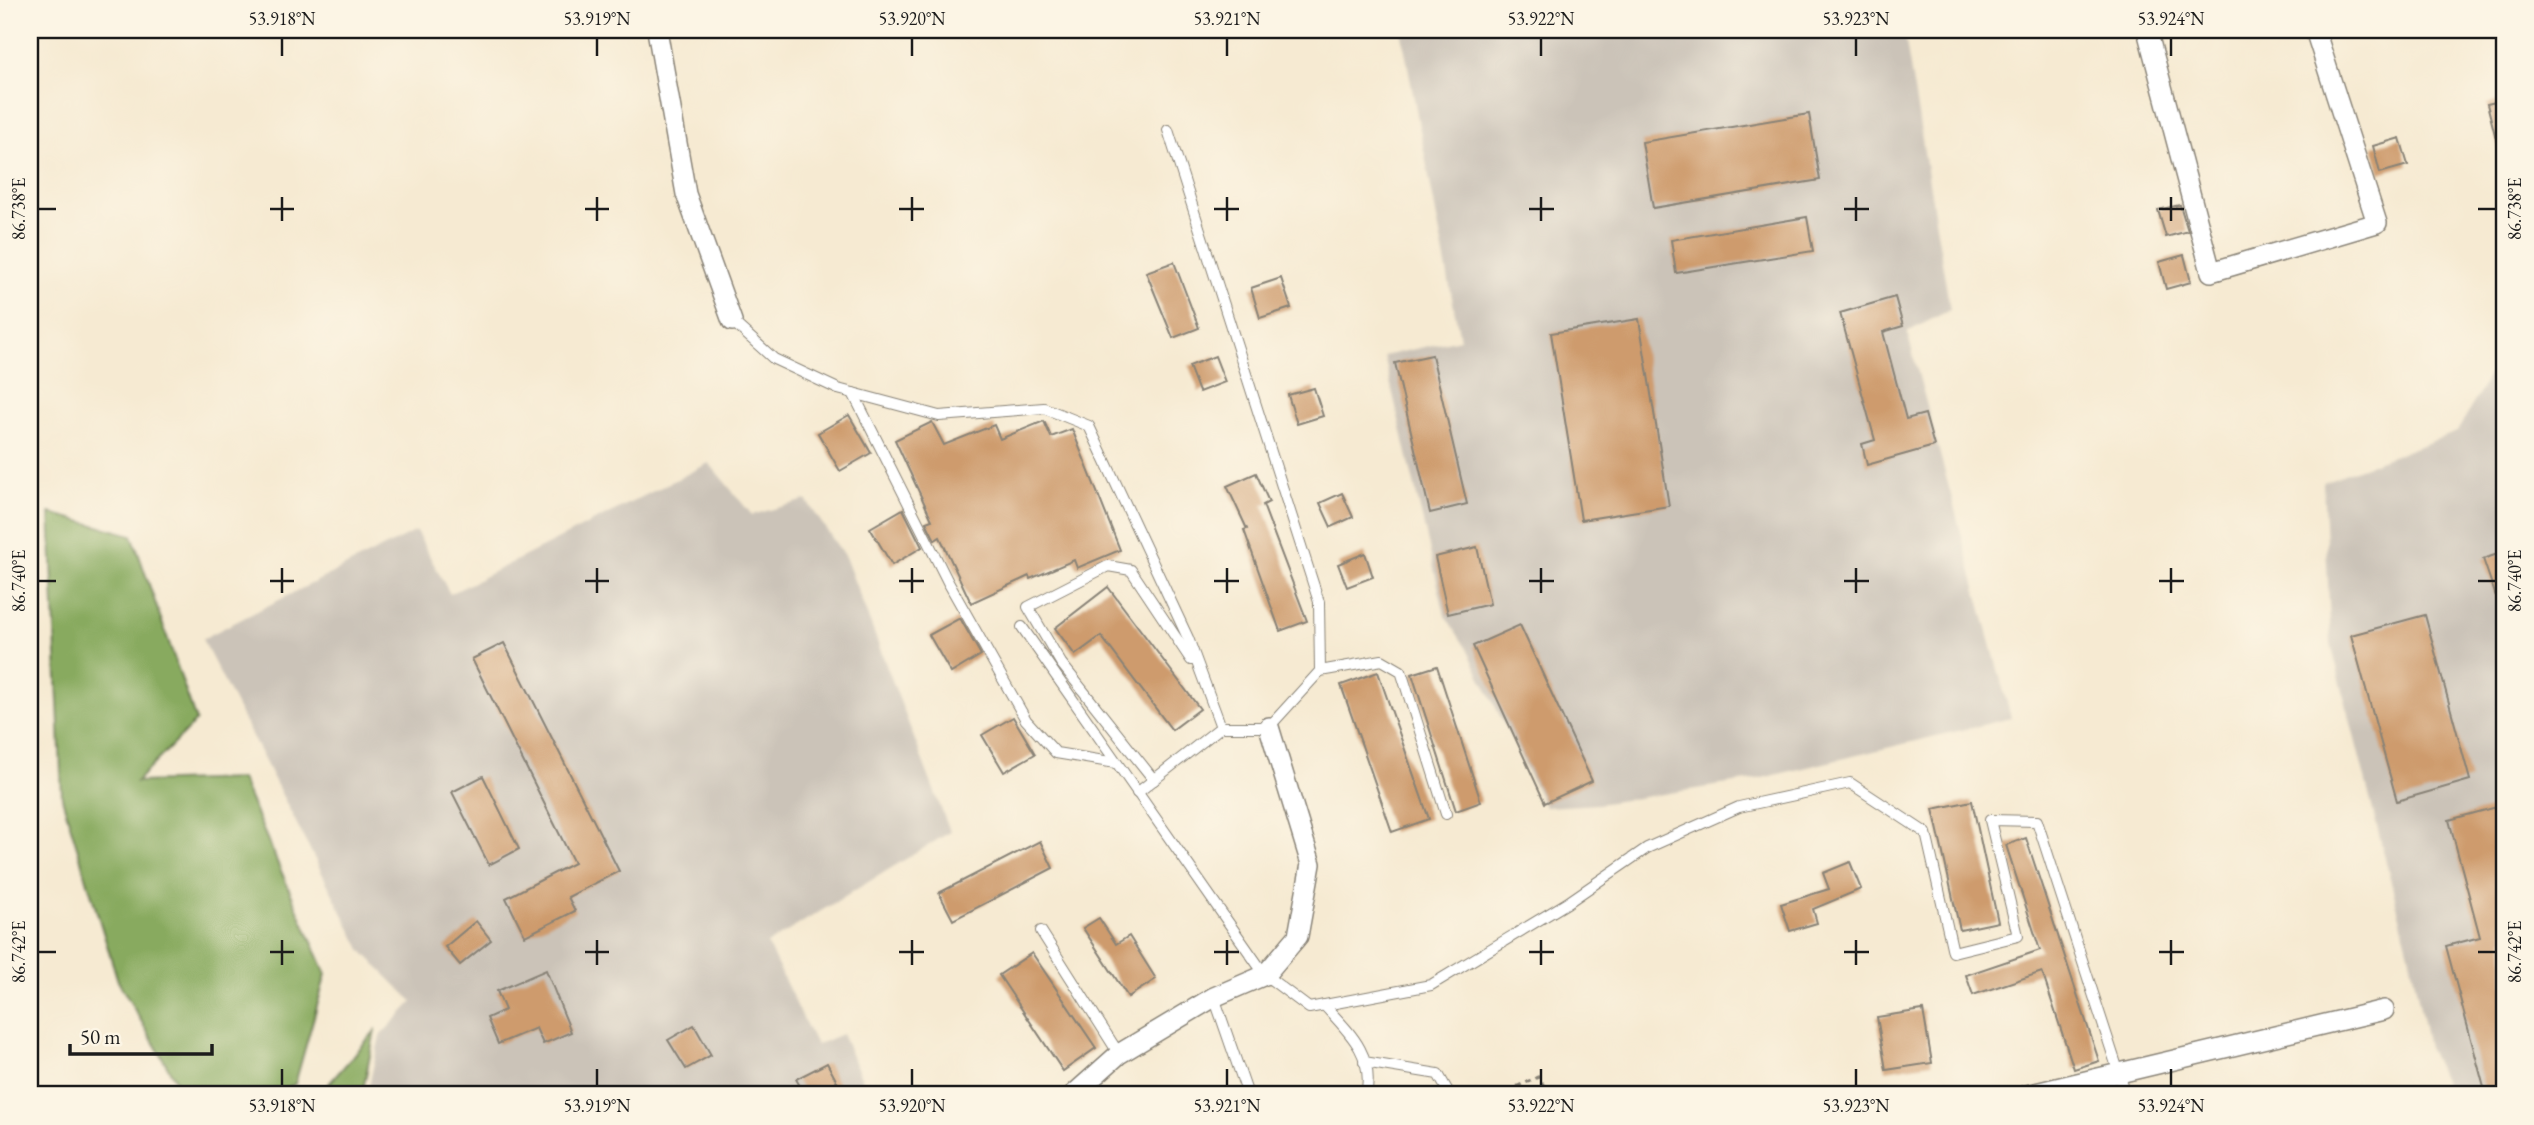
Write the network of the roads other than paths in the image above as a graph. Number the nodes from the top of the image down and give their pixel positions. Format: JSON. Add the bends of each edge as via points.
{"nodes":[{"id":1,"x":657,"y":30,"type":"edge"},
{"id":2,"x":2147,"y":30,"type":"edge"},
{"id":3,"x":2315,"y":30,"type":"edge"},
{"id":4,"x":1168,"y":130,"type":"dead end"},
{"id":5,"x":732,"y":320,"type":"joint"},
{"id":6,"x":853,"y":393,"type":"junction"},
{"id":7,"x":1022,"y":627,"type":"dead end"},
{"id":8,"x":1320,"y":671,"type":"junction"},
{"id":9,"x":1201,"y":675,"type":"junction"},
{"id":10,"x":1221,"y":727,"type":"junction"},
{"id":11,"x":1269,"y":727,"type":"junction"},
{"id":12,"x":1116,"y":763,"type":"junction"},
{"id":13,"x":1154,"y":780,"type":"junction"},
{"id":14,"x":1138,"y":793,"type":"junction"},
{"id":15,"x":1446,"y":814,"type":"dead end"},
{"id":16,"x":1041,"y":931,"type":"dead end"},
{"id":17,"x":1265,"y":975,"type":"junction"},
{"id":18,"x":1214,"y":997,"type":"junction"},
{"id":19,"x":1324,"y":1005,"type":"junction"},
{"id":20,"x":2384,"y":1010,"type":"dead end"},
{"id":21,"x":1119,"y":1054,"type":"junction"},
{"id":22,"x":1364,"y":1062,"type":"junction"},
{"id":23,"x":2118,"y":1071,"type":"junction"},
{"id":24,"x":1073,"y":1095,"type":"edge"},
{"id":25,"x":1248,"y":1095,"type":"edge"},
{"id":26,"x":1366,"y":1095,"type":"edge"},
{"id":27,"x":1450,"y":1095,"type":"edge"},
{"id":28,"x":2027,"y":1095,"type":"edge"},
{"id":29,"x":2126,"y":1095,"type":"edge"}],
"edges":[{"from":1,"to":5,"type":"street","via":[[686,194]]},
{"from":2,"to":3,"type":"street","via":[[2211,272],[2376,223]]},
{"from":4,"to":8,"type":"lane","via":[[1319,603]]},
{"from":5,"to":6,"type":"lane","via":[[774,359]]},
{"from":6,"to":9,"type":"lane","via":[[939,416],[1044,408],[1089,426]]},
{"from":6,"to":12,"type":"lane","via":[[948,582],[1026,720],[1056,753]]},
{"from":7,"to":12,"type":"lane"},
{"from":8,"to":11,"type":"lane"},
{"from":8,"to":15,"type":"lane","via":[[1381,660],[1401,671]]},
{"from":9,"to":10,"type":"lane"},
{"from":9,"to":13,"type":"lane","via":[[1130,570],[1108,566],[1028,607],[1061,663]]},
{"from":10,"to":11,"type":"lane"},
{"from":10,"to":13,"type":"lane"},
{"from":11,"to":17,"type":"street","via":[[1311,864],[1298,936]]},
{"from":12,"to":14,"type":"lane"},
{"from":13,"to":14,"type":"lane"},
{"from":14,"to":17,"type":"lane"},
{"from":16,"to":21,"type":"lane"},
{"from":17,"to":18,"type":"street"},
{"from":17,"to":19,"type":"lane","via":[[1309,1008]]},
{"from":18,"to":21,"type":"street"},
{"from":18,"to":25,"type":"lane"},
{"from":19,"to":22,"type":"lane","via":[[1360,1044]]},
{"from":19,"to":23,"type":"lane","via":[[1431,985],[1567,903],[1647,848],[1739,807],[1850,783],[1926,833],[1953,952],[2018,936],[1990,820],[2037,821]]},
{"from":20,"to":23,"type":"street"},
{"from":21,"to":24,"type":"street"},
{"from":22,"to":26,"type":"lane"},
{"from":22,"to":27,"type":"lane","via":[[1438,1074]]},
{"from":23,"to":28,"type":"street"},
{"from":23,"to":29,"type":"lane"}]}
